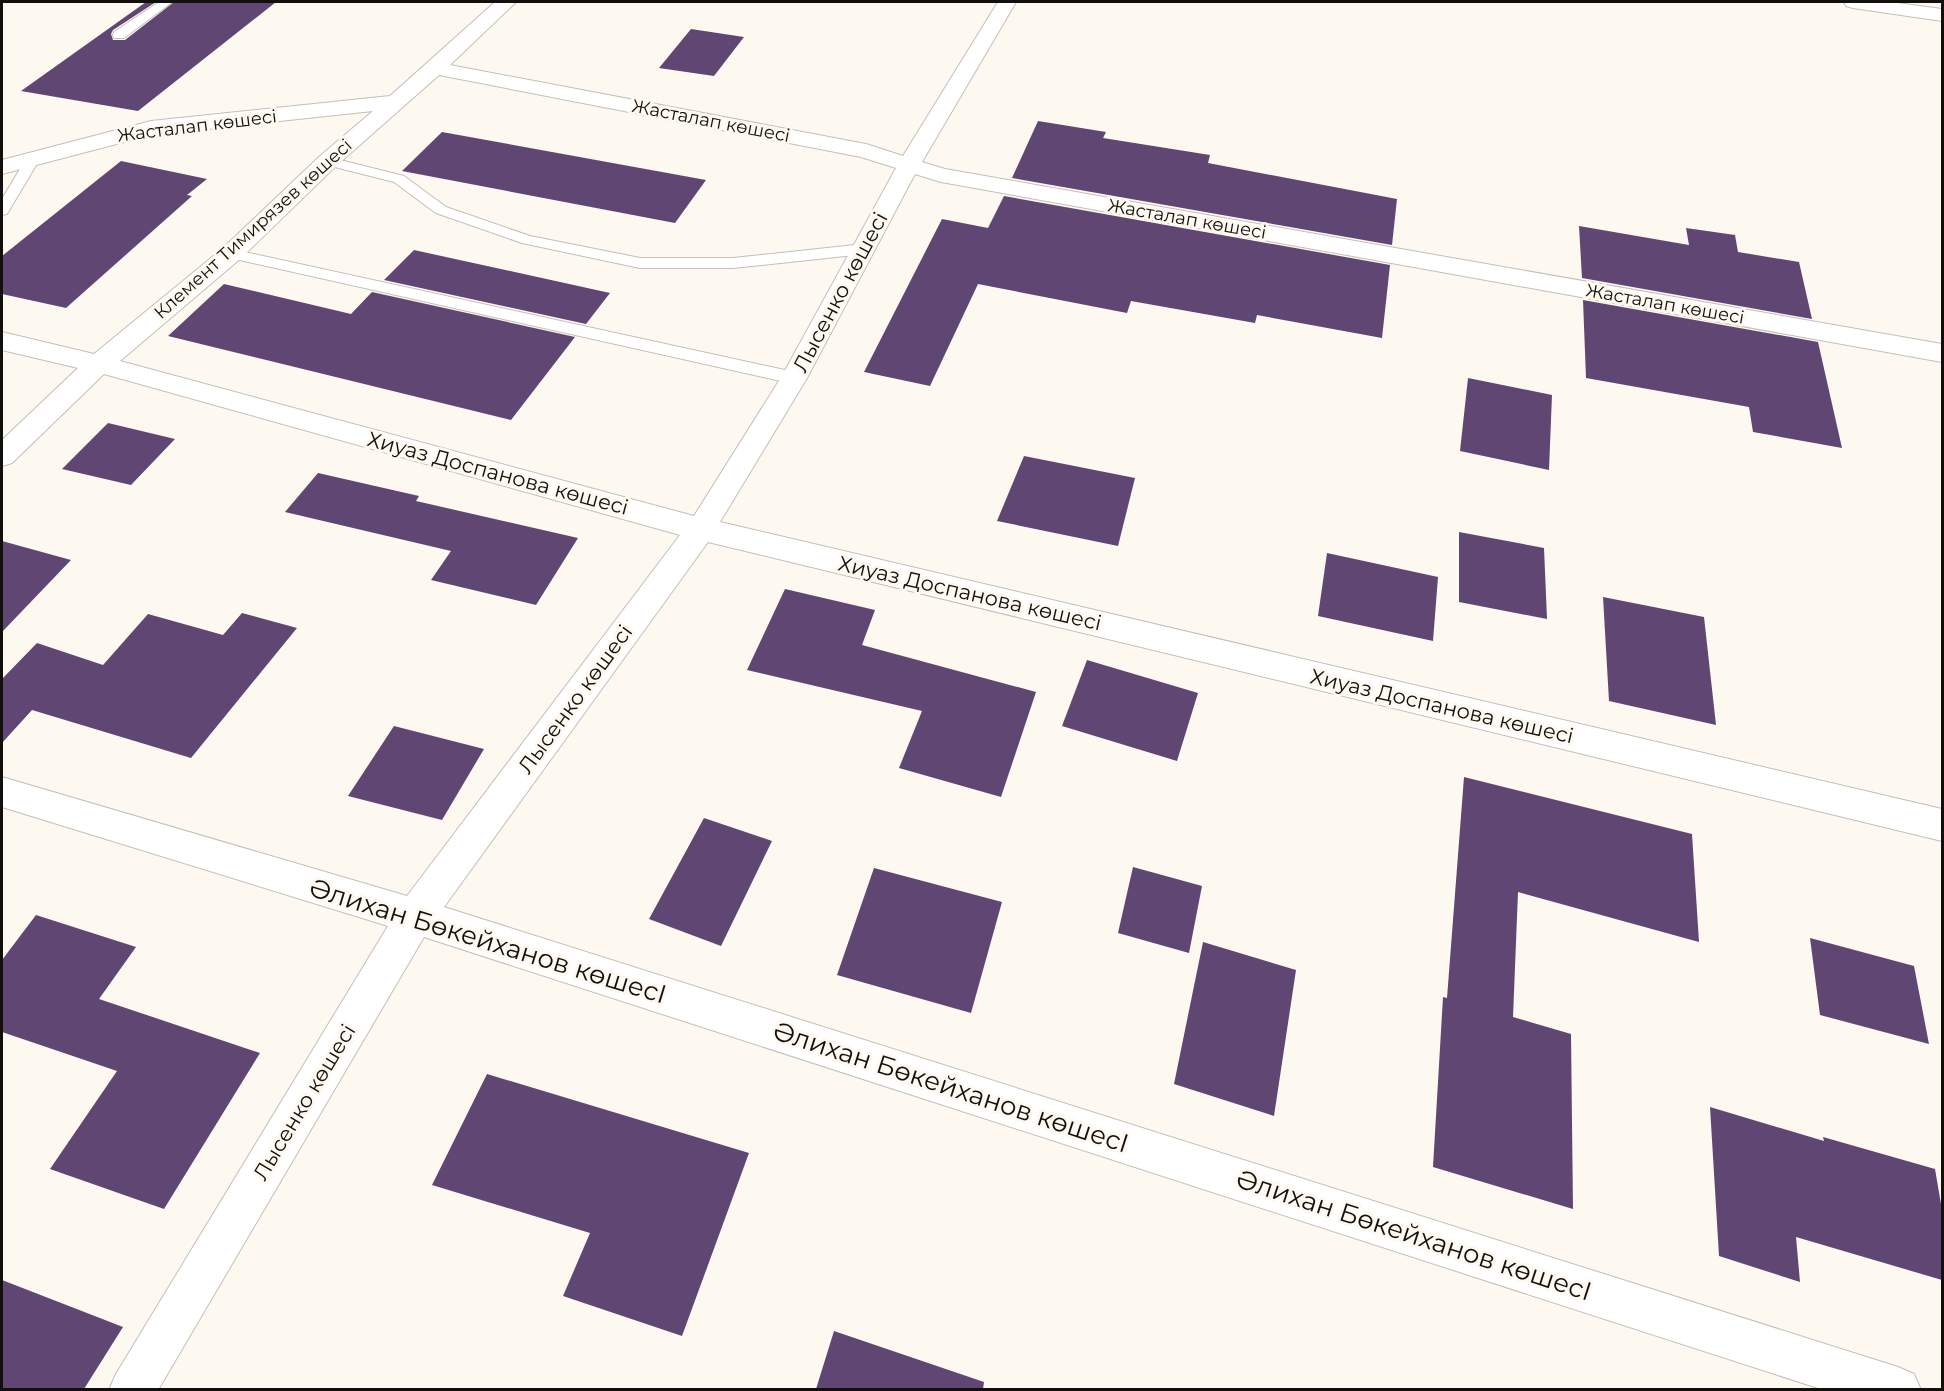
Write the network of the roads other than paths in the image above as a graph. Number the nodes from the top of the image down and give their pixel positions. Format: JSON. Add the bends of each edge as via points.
{"nodes":[{"id":1,"x":166,"y":2,"type":"edge"},
{"id":2,"x":506,"y":2,"type":"edge"},
{"id":3,"x":1006,"y":2,"type":"edge"},
{"id":4,"x":1853,"y":2,"type":"edge"},
{"id":5,"x":1942,"y":15,"type":"edge"},
{"id":6,"x":119,"y":36,"type":"dead end"},
{"id":7,"x":435,"y":68,"type":"junction"},
{"id":8,"x":396,"y":102,"type":"junction"},
{"id":9,"x":328,"y":161,"type":"junction"},
{"id":10,"x":31,"y":162,"type":"junction"},
{"id":11,"x":909,"y":165,"type":"junction"},
{"id":12,"x":2,"y":167,"type":"edge"},
{"id":13,"x":2,"y":211,"type":"edge"},
{"id":14,"x":864,"y":249,"type":"junction"},
{"id":15,"x":231,"y":254,"type":"junction"},
{"id":16,"x":2,"y":341,"type":"edge"},
{"id":17,"x":1942,"y":353,"type":"edge"},
{"id":18,"x":99,"y":364,"type":"junction"},
{"id":19,"x":794,"y":378,"type":"junction"},
{"id":20,"x":2,"y":456,"type":"edge"},
{"id":21,"x":701,"y":529,"type":"junction"},
{"id":22,"x":2,"y":792,"type":"edge"},
{"id":23,"x":1942,"y":825,"type":"edge"},
{"id":24,"x":415,"y":916,"type":"junction"},
{"id":25,"x":132,"y":1389,"type":"edge"},
{"id":26,"x":1898,"y":1389,"type":"edge"}],
"edges":[{"from":1,"to":6,"type":"lane"},
{"from":2,"to":7,"type":"street","name":"Клемент Тимирязев көшесі"},
{"from":3,"to":11,"type":"street","name":"Лысенко көшесі"},
{"from":4,"to":5,"type":"street"},
{"from":7,"to":8,"type":"street","name":"Клемент Тимирязев көшесі"},
{"from":7,"to":11,"type":"street","name":"Жасталап көшесі","via":[[866,151]]},
{"from":8,"to":9,"type":"street","name":"Клемент Тимирязев көшесі"},
{"from":8,"to":10,"type":"street","name":"Жасталап көшесі","via":[[150,129],[91,141]]},
{"from":9,"to":14,"type":"lane","via":[[399,179],[441,210],[527,240],[640,263],[733,263]]},
{"from":9,"to":15,"type":"street","name":"Клемент Тимирязев көшесі"},
{"from":10,"to":12,"type":"street","name":"Жасталап көшесі"},
{"from":10,"to":13,"type":"lane"},
{"from":11,"to":14,"type":"street","name":"Лысенко көшесі"},
{"from":11,"to":17,"type":"street","name":"Жасталап көшесі","via":[[941,175]]},
{"from":14,"to":19,"type":"street","name":"Лысенко көшесі"},
{"from":15,"to":18,"type":"street","name":"Клемент Тимирязев көшесі"},
{"from":15,"to":19,"type":"lane"},
{"from":16,"to":18,"type":"street","name":"Хиуаз Доспанова көшесі"},
{"from":18,"to":20,"type":"street","name":"Клемент Тимирязев көшесі"},
{"from":18,"to":21,"type":"street","name":"Хиуаз Доспанова көшесі"},
{"from":19,"to":21,"type":"street","name":"Лысенко көшесі"},
{"from":21,"to":23,"type":"street","name":"Хиуаз Доспанова көшесі"},
{"from":21,"to":24,"type":"street","name":"Лысенко көшесі"},
{"from":22,"to":24,"type":"street","name":"Әлихан Бөкейханов көшесI"},
{"from":24,"to":25,"type":"street","name":"Лысенко көшесі"},
{"from":24,"to":26,"type":"street","name":"Әлихан Бөкейханов көшесI"}]}
